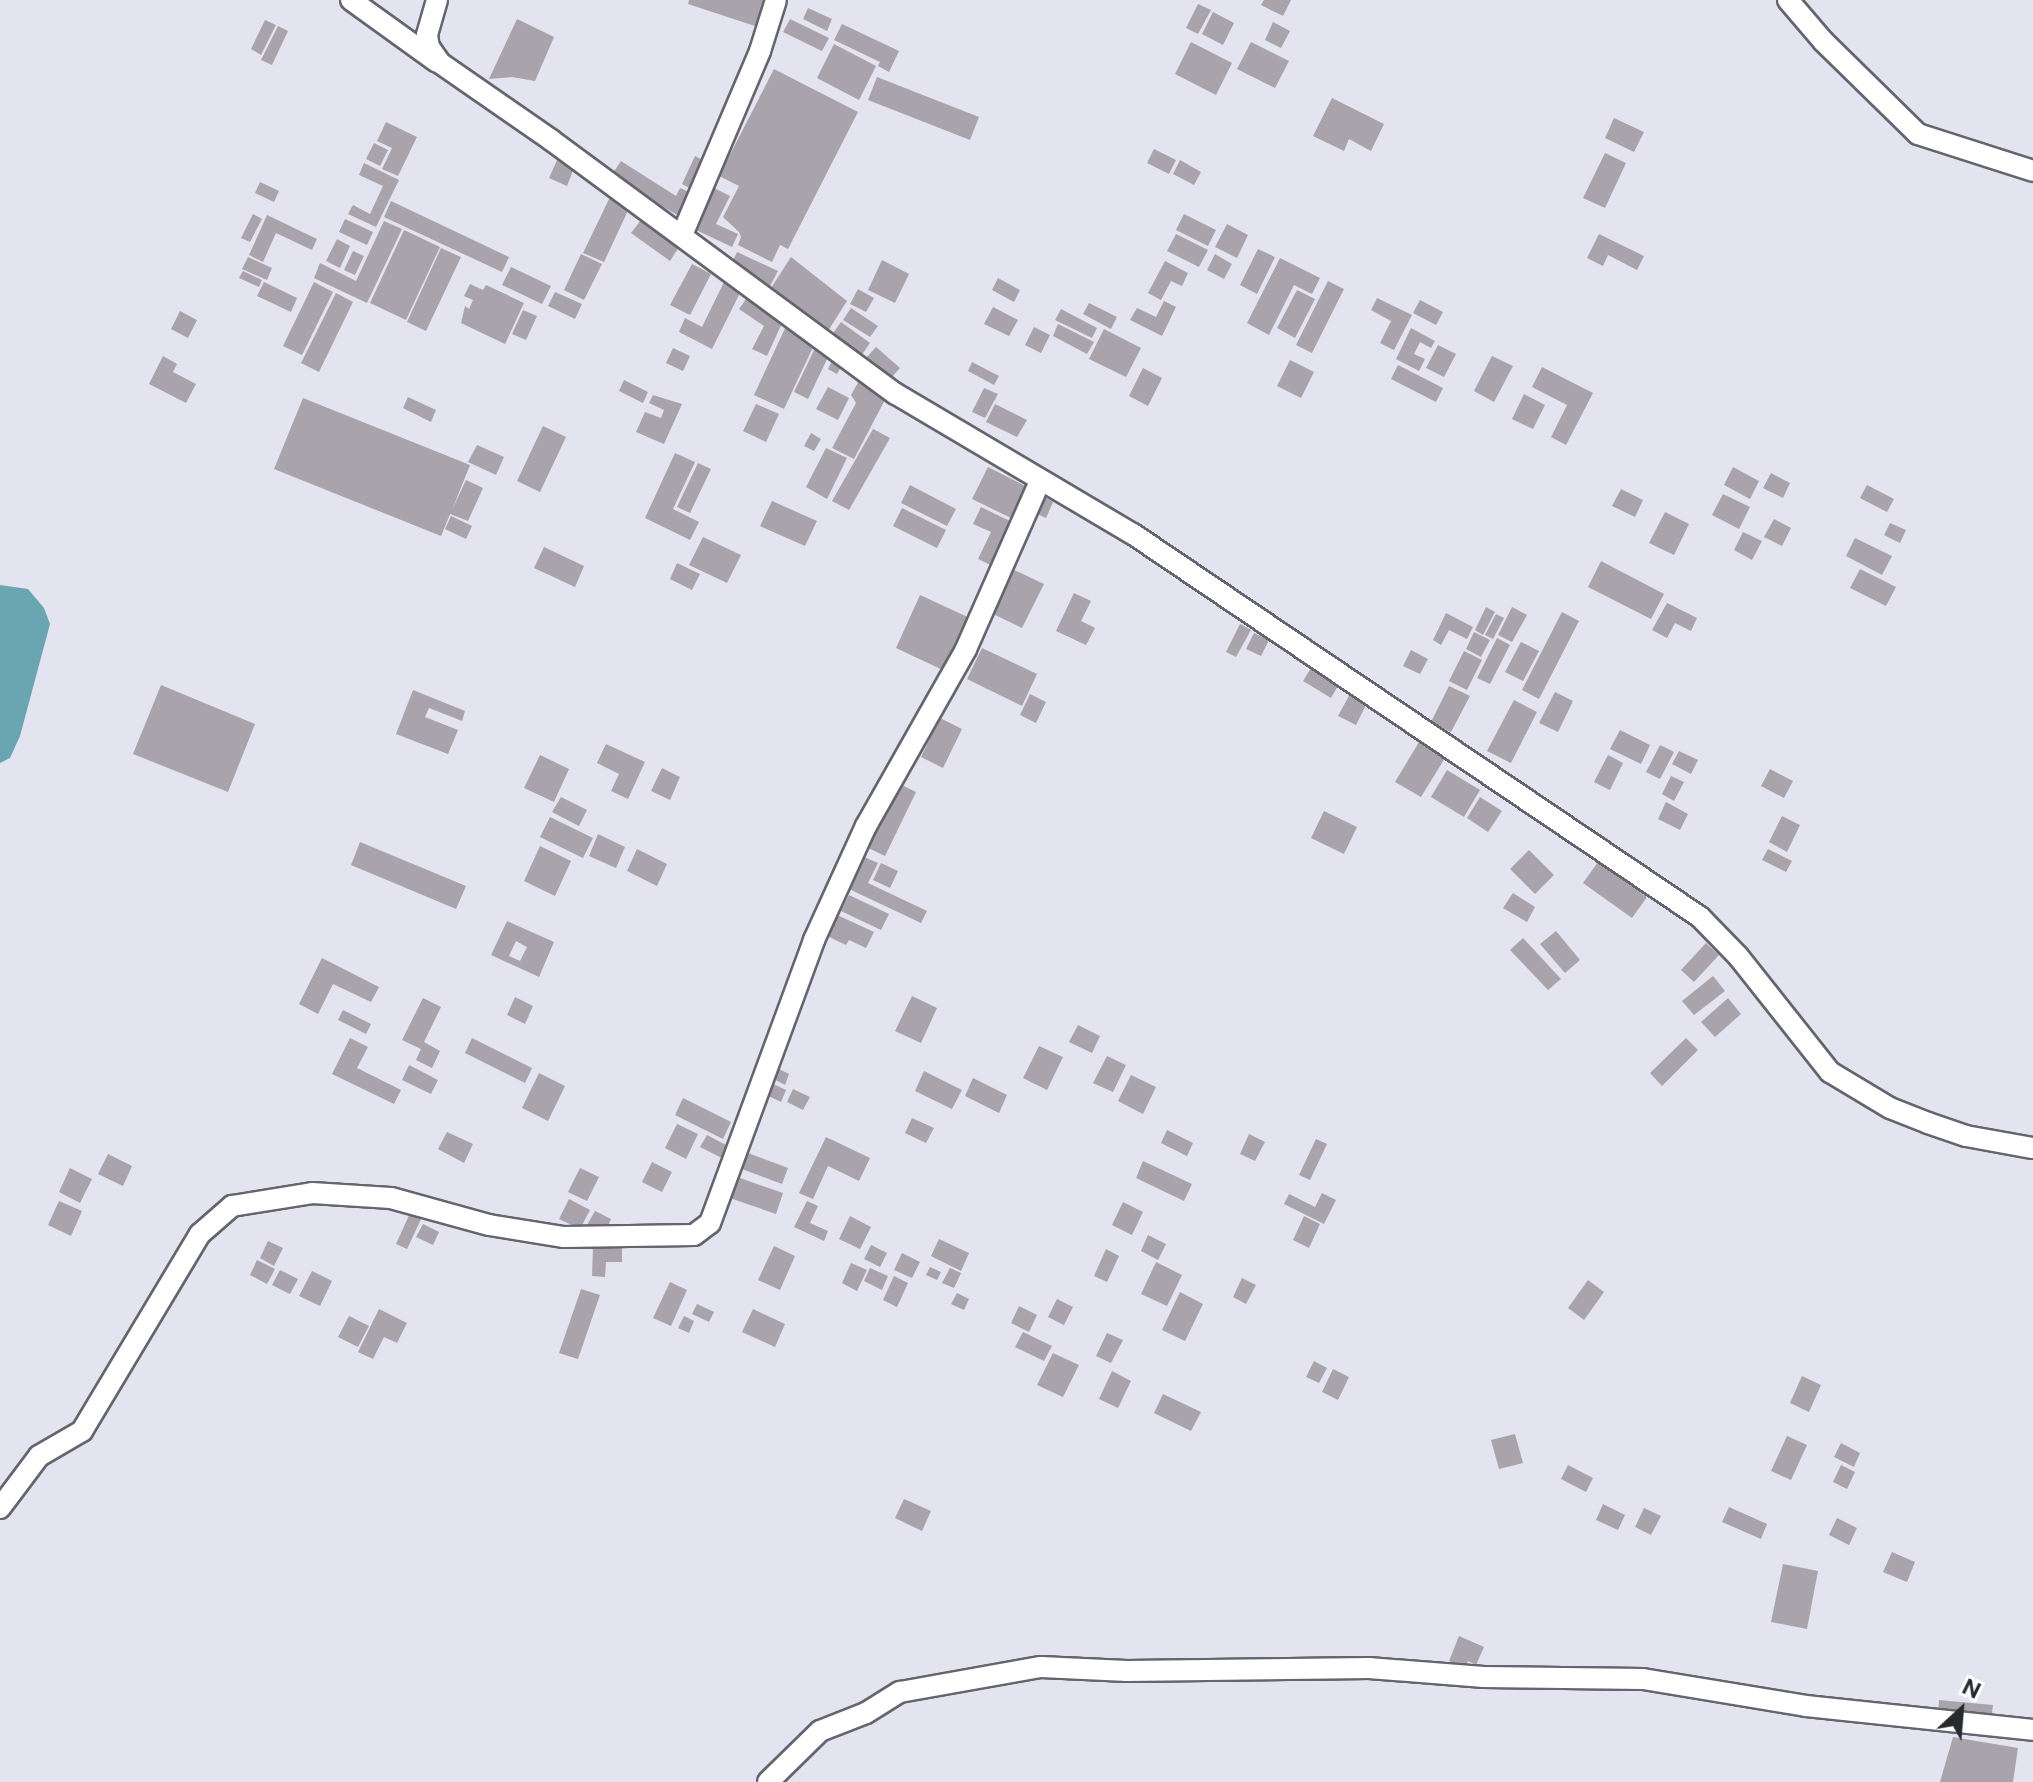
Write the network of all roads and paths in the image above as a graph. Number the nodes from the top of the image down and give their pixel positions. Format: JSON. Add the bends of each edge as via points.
{"nodes":[{"id":1,"x":351,"y":0,"type":"edge"},
{"id":2,"x":437,"y":0,"type":"edge"},
{"id":3,"x":776,"y":0,"type":"edge"},
{"id":4,"x":1788,"y":0,"type":"edge"},
{"id":5,"x":440,"y":63,"type":"junction"},
{"id":6,"x":2033,"y":171,"type":"edge"},
{"id":7,"x":682,"y":235,"type":"junction"},
{"id":8,"x":1040,"y":481,"type":"junction"},
{"id":9,"x":2033,"y":1148,"type":"edge"},
{"id":10,"x":0,"y":1508,"type":"edge"},
{"id":11,"x":2033,"y":1730,"type":"edge"},
{"id":12,"x":768,"y":1782,"type":"edge"}],
"edges":[{"from":1,"to":5,"type":"street"},
{"from":2,"to":5,"type":"street","via":[[427,35]]},
{"from":3,"to":7,"type":"street","via":[[760,51]]},
{"from":4,"to":6,"type":"street","via":[[1918,134]]},
{"from":5,"to":7,"type":"street"},
{"from":7,"to":8,"type":"street","via":[[896,394]]},
{"from":8,"to":9,"type":"street","via":[[1133,534],[1700,917],[1738,956],[1830,1072],[1890,1108],[1928,1123]]},
{"from":8,"to":10,"type":"street","via":[[966,649],[866,826],[814,940],[710,1223],[694,1235],[564,1237],[489,1225],[391,1198],[312,1193],[232,1206],[200,1234],[82,1431],[39,1456]]},
{"from":11,"to":12,"type":"street","via":[[1806,1706],[1643,1679],[1484,1677],[1369,1668],[1041,1667],[900,1692],[820,1731]]}]}
